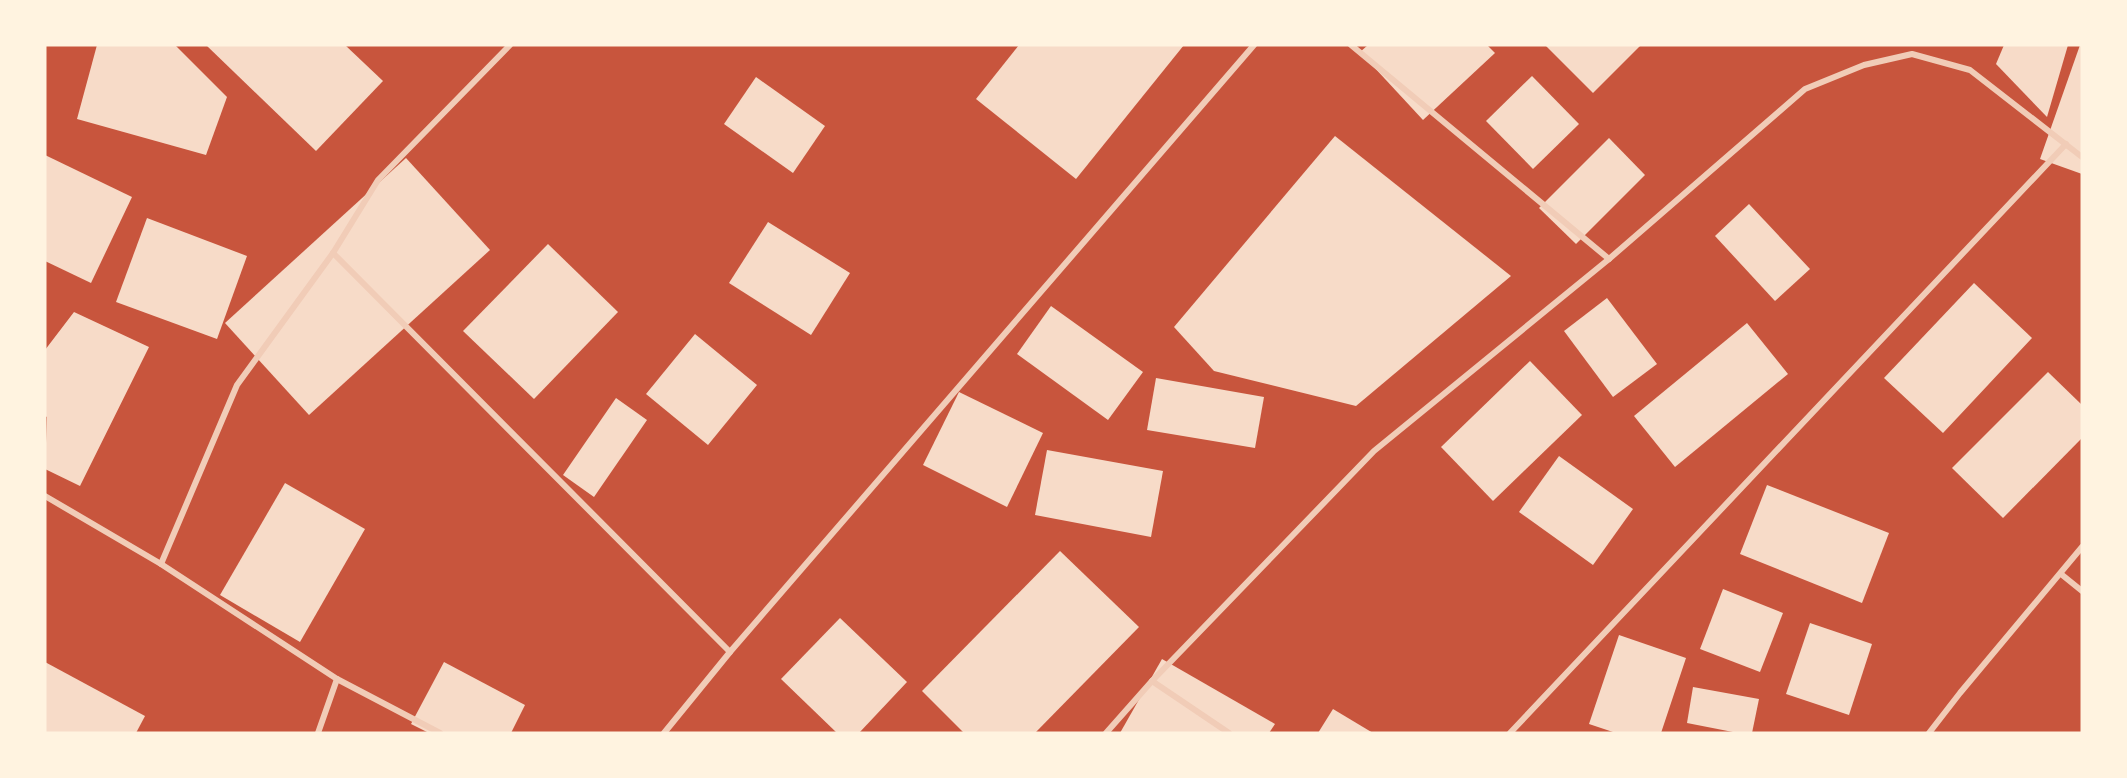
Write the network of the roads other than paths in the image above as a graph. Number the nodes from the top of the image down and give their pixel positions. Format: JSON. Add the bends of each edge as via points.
{"nodes":[{"id":1,"x":510,"y":45,"type":"edge"},
{"id":2,"x":1254,"y":45,"type":"edge"},
{"id":3,"x":1352,"y":45,"type":"edge"},
{"id":4,"x":2066,"y":144,"type":"junction"},
{"id":5,"x":2082,"y":157,"type":"edge"},
{"id":6,"x":333,"y":253,"type":"junction"},
{"id":7,"x":1609,"y":259,"type":"junction"},
{"id":8,"x":45,"y":496,"type":"edge"},
{"id":9,"x":2082,"y":547,"type":"edge"},
{"id":10,"x":161,"y":564,"type":"junction"},
{"id":11,"x":2061,"y":574,"type":"junction"},
{"id":12,"x":2082,"y":591,"type":"edge"},
{"id":13,"x":730,"y":652,"type":"junction"},
{"id":14,"x":337,"y":679,"type":"junction"},
{"id":15,"x":1152,"y":681,"type":"junction"},
{"id":16,"x":318,"y":733,"type":"edge"},
{"id":17,"x":440,"y":733,"type":"edge"},
{"id":18,"x":664,"y":733,"type":"edge"},
{"id":19,"x":1106,"y":733,"type":"edge"},
{"id":20,"x":1228,"y":733,"type":"edge"},
{"id":21,"x":1510,"y":733,"type":"edge"},
{"id":22,"x":1929,"y":733,"type":"edge"}],
"edges":[{"from":1,"to":6,"type":"street","via":[[378,180]]},
{"from":2,"to":13,"type":"street"},
{"from":3,"to":7,"type":"street"},
{"from":4,"to":5,"type":"street"},
{"from":4,"to":7,"type":"street","via":[[1970,70],[1912,54],[1864,65],[1805,89]]},
{"from":4,"to":21,"type":"street"},
{"from":6,"to":10,"type":"street","via":[[237,385]]},
{"from":6,"to":13,"type":"street"},
{"from":7,"to":15,"type":"street","via":[[1374,451]]},
{"from":8,"to":10,"type":"street"},
{"from":9,"to":11,"type":"street"},
{"from":10,"to":14,"type":"street"},
{"from":11,"to":12,"type":"street"},
{"from":11,"to":22,"type":"street"},
{"from":13,"to":18,"type":"street"},
{"from":14,"to":16,"type":"street"},
{"from":14,"to":17,"type":"street"},
{"from":15,"to":19,"type":"street"},
{"from":15,"to":20,"type":"street"}]}
